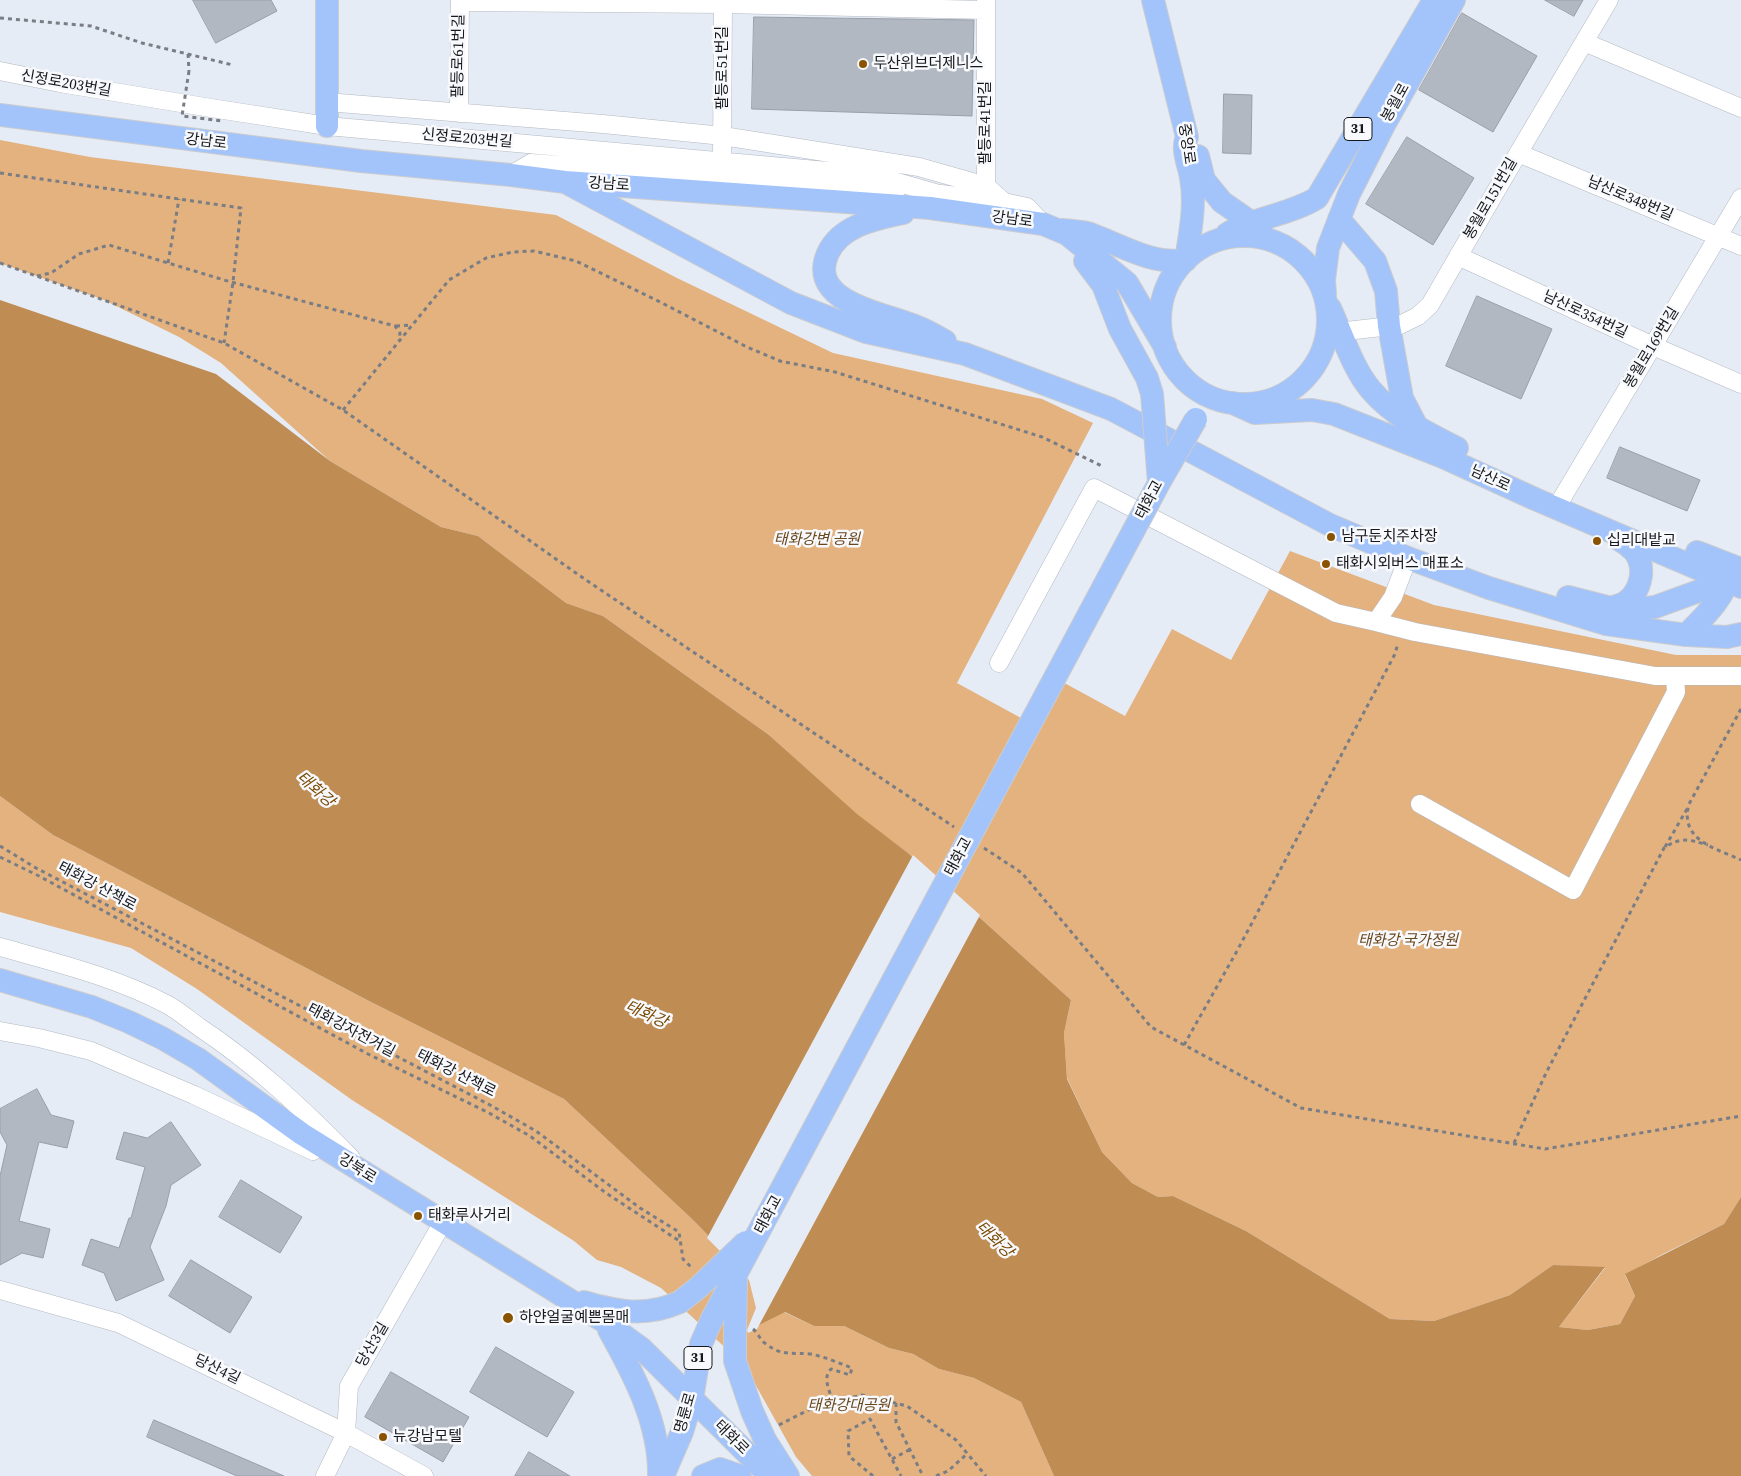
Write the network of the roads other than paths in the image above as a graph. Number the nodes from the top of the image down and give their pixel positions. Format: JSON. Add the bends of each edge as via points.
{"nodes":[{"id":1,"x":327,"y":0,"type":"edge"},
{"id":2,"x":1153,"y":0,"type":"edge"},
{"id":3,"x":1434,"y":0,"type":"edge"},
{"id":4,"x":1454,"y":0,"type":"edge"},
{"id":5,"x":1608,"y":0,"type":"edge"},
{"id":6,"x":460,"y":1,"type":"edge"},
{"id":7,"x":723,"y":2,"type":"edge"},
{"id":8,"x":986,"y":5,"type":"edge"},
{"id":9,"x":1584,"y":42,"type":"junction"},
{"id":10,"x":0,"y":72,"type":"edge"},
{"id":11,"x":326,"y":102,"type":"junction"},
{"id":12,"x":1741,"y":108,"type":"edge"},
{"id":13,"x":458,"y":113,"type":"junction"},
{"id":14,"x":0,"y":115,"type":"edge"},
{"id":15,"x":327,"y":126,"type":"junction"},
{"id":16,"x":723,"y":136,"type":"junction"},
{"id":17,"x":1187,"y":137,"type":"junction"},
{"id":18,"x":1518,"y":153,"type":"junction"},
{"id":19,"x":722,"y":163,"type":"junction"},
{"id":20,"x":511,"y":175,"type":"junction"},
{"id":21,"x":565,"y":182,"type":"junction"},
{"id":22,"x":986,"y":186,"type":"junction"},
{"id":23,"x":1741,"y":198,"type":"edge"},
{"id":24,"x":932,"y":201,"type":"junction"},
{"id":25,"x":1004,"y":202,"type":"junction"},
{"id":26,"x":1339,"y":219,"type":"junction"},
{"id":27,"x":1252,"y":222,"type":"junction"},
{"id":28,"x":1050,"y":227,"type":"junction"},
{"id":29,"x":1718,"y":236,"type":"junction"},
{"id":30,"x":1218,"y":239,"type":"junction"},
{"id":31,"x":1282,"y":245,"type":"junction"},
{"id":32,"x":1741,"y":246,"type":"edge"},
{"id":33,"x":1458,"y":256,"type":"junction"},
{"id":34,"x":1186,"y":260,"type":"junction"},
{"id":35,"x":1325,"y":297,"type":"junction"},
{"id":36,"x":1389,"y":326,"type":"junction"},
{"id":37,"x":1334,"y":332,"type":"junction"},
{"id":38,"x":1653,"y":346,"type":"junction"},
{"id":39,"x":1165,"y":347,"type":"junction"},
{"id":40,"x":965,"y":354,"type":"junction"},
{"id":41,"x":1741,"y":384,"type":"edge"},
{"id":42,"x":1208,"y":396,"type":"junction"},
{"id":43,"x":1233,"y":403,"type":"junction"},
{"id":44,"x":1417,"y":426,"type":"junction"},
{"id":45,"x":1158,"y":483,"type":"junction"},
{"id":46,"x":1562,"y":498,"type":"junction"},
{"id":47,"x":1597,"y":524,"type":"junction"},
{"id":48,"x":1408,"y":558,"type":"junction"},
{"id":49,"x":1734,"y":575,"type":"edge"},
{"id":50,"x":1489,"y":588,"type":"junction"},
{"id":51,"x":1611,"y":608,"type":"junction"},
{"id":52,"x":1376,"y":622,"type":"junction"},
{"id":53,"x":1741,"y":634,"type":"edge"},
{"id":54,"x":1686,"y":635,"type":"junction"},
{"id":55,"x":999,"y":663,"type":"dead end"},
{"id":56,"x":1675,"y":676,"type":"junction"},
{"id":57,"x":1741,"y":676,"type":"edge"},
{"id":58,"x":1420,"y":804,"type":"dead end"},
{"id":59,"x":0,"y":947,"type":"edge"},
{"id":60,"x":0,"y":980,"type":"edge"},
{"id":61,"x":0,"y":1031,"type":"edge"},
{"id":62,"x":371,"y":1178,"type":"junction"},
{"id":63,"x":443,"y":1222,"type":"junction"},
{"id":64,"x":763,"y":1226,"type":"junction"},
{"id":65,"x":736,"y":1274,"type":"junction"},
{"id":66,"x":0,"y":1290,"type":"edge"},
{"id":67,"x":562,"y":1296,"type":"junction"},
{"id":68,"x":712,"y":1319,"type":"joint"},
{"id":69,"x":605,"y":1322,"type":"junction"},
{"id":70,"x":692,"y":1399,"type":"junction"},
{"id":71,"x":346,"y":1433,"type":"junction"},
{"id":72,"x":325,"y":1476,"type":"edge"},
{"id":73,"x":424,"y":1476,"type":"edge"},
{"id":74,"x":659,"y":1476,"type":"edge"},
{"id":75,"x":663,"y":1476,"type":"edge"},
{"id":76,"x":703,"y":1476,"type":"edge"},
{"id":77,"x":740,"y":1476,"type":"edge"},
{"id":78,"x":770,"y":1476,"type":"edge"},
{"id":79,"x":788,"y":1476,"type":"edge"}],
"edges":[{"from":1,"to":11,"type":"main road"},
{"from":2,"to":17,"type":"main road","name":"중앙로"},
{"from":3,"to":27,"type":"main road","name":"봉월로","number":"31","via":[[1317,198],[1304,206]]},
{"from":4,"to":26,"type":"main road","name":"봉월로","via":[[1383,127]]},
{"from":5,"to":9,"type":"street","name":"봉월로151번길"},
{"from":6,"to":7,"type":"street"},
{"from":6,"to":13,"type":"street","name":"팔등로61번길"},
{"from":7,"to":8,"type":"street"},
{"from":7,"to":16,"type":"street","name":"팔등로51번길"},
{"from":8,"to":22,"type":"street","name":"팔등로41번길"},
{"from":9,"to":12,"type":"street"},
{"from":9,"to":18,"type":"street","name":"봉월로151번길"},
{"from":10,"to":15,"type":"street","name":"신정로203번길"},
{"from":11,"to":13,"type":"street"},
{"from":11,"to":15,"type":"main road"},
{"from":13,"to":16,"type":"street"},
{"from":14,"to":20,"type":"main road","name":"강남로","via":[[361,162]]},
{"from":15,"to":19,"type":"street","name":"신정로203번길"},
{"from":16,"to":19,"type":"street","name":"팔등로51번길"},
{"from":16,"to":22,"type":"street","via":[[920,167]]},
{"from":17,"to":27,"type":"main road","via":[[1195,145],[1204,180],[1222,202]]},
{"from":17,"to":34,"type":"main road","name":"중앙로","via":[[1183,145],[1192,179],[1192,214]]},
{"from":18,"to":29,"type":"street","name":"남산로348번길"},
{"from":18,"to":33,"type":"street","name":"봉월로151번길"},
{"from":19,"to":24,"type":"street","name":"신정로203번길","via":[[872,175]]},
{"from":20,"to":21,"type":"main road","name":"강남로"},
{"from":20,"to":24,"type":"street","via":[[531,163]]},
{"from":21,"to":24,"type":"main road","name":"강남로"},
{"from":21,"to":40,"type":"main road","via":[[791,303],[866,332]]},
{"from":22,"to":25,"type":"street"},
{"from":23,"to":29,"type":"street","name":"봉월로169번길"},
{"from":24,"to":25,"type":"street"},
{"from":24,"to":28,"type":"main road","name":"강남로"},
{"from":24,"to":40,"type":"main road","via":[[847,232],[832,244],[825,260],[825,276],[833,291],[849,303],[928,331]]},
{"from":25,"to":28,"type":"street","via":[[1027,207]]},
{"from":26,"to":35,"type":"main road","name":"봉월로","via":[[1328,250]]},
{"from":26,"to":36,"type":"main road","via":[[1375,261],[1386,291]]},
{"from":27,"to":30,"type":"main road","name":"봉월로"},
{"from":27,"to":31,"type":"main road"},
{"from":28,"to":34,"type":"main road","via":[[1091,234],[1141,256],[1174,262]]},
{"from":28,"to":39,"type":"main road","name":"강남로","via":[[1067,234],[1127,283]]},
{"from":28,"to":45,"type":"main road","bridge":true,"via":[[1104,285],[1120,329],[1147,378],[1152,394]]},
{"from":29,"to":32,"type":"street","name":"남산로348번길"},
{"from":29,"to":38,"type":"street","name":"봉월로169번길"},
{"from":30,"to":31,"type":"main road","via":[[1243,235],[1269,239]]},
{"from":30,"to":34,"type":"main road"},
{"from":31,"to":35,"type":"main road","via":[[1310,266]]},
{"from":33,"to":36,"type":"street","name":"봉월로151번길","via":[[1430,305],[1418,316],[1400,325]]},
{"from":33,"to":38,"type":"street","name":"남산로354번길"},
{"from":34,"to":39,"type":"main road","via":[[1172,276],[1161,302],[1160,330]]},
{"from":35,"to":37,"type":"main road"},
{"from":36,"to":37,"type":"street","name":"봉월로151번길"},
{"from":36,"to":44,"type":"main road","via":[[1402,398]]},
{"from":37,"to":43,"type":"main road","via":[[1308,375],[1292,390],[1272,400]]},
{"from":37,"to":44,"type":"main road","name":"남산로","via":[[1370,390],[1388,407]]},
{"from":38,"to":41,"type":"street","name":"남산로354번길"},
{"from":38,"to":46,"type":"street","name":"봉월로169번길"},
{"from":39,"to":42,"type":"main road","via":[[1168,357],[1185,380]]},
{"from":40,"to":48,"type":"main road","via":[[1111,409],[1330,525]]},
{"from":42,"to":43,"type":"main road"},
{"from":42,"to":45,"type":"main road","name":"태화교","bridge":true},
{"from":43,"to":47,"type":"main road","name":"남산로","via":[[1254,412],[1312,410],[1334,414]]},
{"from":44,"to":46,"type":"main road","name":"남산로","via":[[1433,437]]},
{"from":45,"to":64,"type":"main road","name":"태화교","bridge":true},
{"from":46,"to":49,"type":"main road","name":"남산로"},
{"from":47,"to":49,"type":"main road","name":"남산로"},
{"from":47,"to":51,"type":"main road","via":[[1635,552],[1640,562],[1639,586],[1624,603]]},
{"from":48,"to":50,"type":"main road"},
{"from":48,"to":52,"type":"street","via":[[1392,596]]},
{"from":49,"to":51,"type":"main road","via":[[1655,606]]},
{"from":49,"to":54,"type":"main road","via":[[1716,602]]},
{"from":50,"to":51,"type":"main road","via":[[1532,587]]},
{"from":50,"to":54,"type":"main road","via":[[1606,624]]},
{"from":52,"to":55,"type":"street","via":[[1336,613],[1094,488]]},
{"from":52,"to":56,"type":"street","via":[[1655,676]]},
{"from":53,"to":54,"type":"main road"},
{"from":56,"to":57,"type":"street"},
{"from":56,"to":58,"type":"street","via":[[1676,692],[1573,890]]},
{"from":59,"to":62,"type":"street","via":[[98,974],[168,1006],[220,1040],[270,1080],[311,1116]]},
{"from":60,"to":62,"type":"main road","name":"강북로","via":[[92,1007],[162,1038],[198,1059],[302,1134]]},
{"from":61,"to":62,"type":"street","via":[[91,1051],[139,1070]]},
{"from":62,"to":63,"type":"main road","name":"강북로"},
{"from":63,"to":67,"type":"main road","name":"강북로"},
{"from":63,"to":71,"type":"street","name":"당산3길","via":[[349,1386]]},
{"from":64,"to":65,"type":"main road","name":"태화교","bridge":true},
{"from":64,"to":67,"type":"main road","bridge":true,"via":[[699,1287],[680,1302],[660,1310],[641,1312],[606,1308]]},
{"from":65,"to":68,"type":"main road","name":"태화교","bridge":true},
{"from":65,"to":79,"type":"main road","bridge":true,"via":[[741,1328],[735,1361],[764,1440]]},
{"from":66,"to":71,"type":"street","name":"당산4길","via":[[118,1323]]},
{"from":67,"to":69,"type":"main road","name":"강북로"},
{"from":68,"to":70,"type":"main road","name":"명륜로","number":"31","via":[[701,1344]]},
{"from":69,"to":70,"type":"main road","name":"강북로","via":[[642,1349]]},
{"from":69,"to":74,"type":"main road","via":[[632,1370],[644,1401],[655,1436]]},
{"from":70,"to":75,"type":"main road","name":"명륜로","number":"31"},
{"from":70,"to":78,"type":"main road","name":"태화로"},
{"from":71,"to":72,"type":"street","name":"당산3길"},
{"from":71,"to":73,"type":"street","name":"당산4길"},
{"from":76,"to":77,"type":"main road","via":[[720,1469]]}]}
